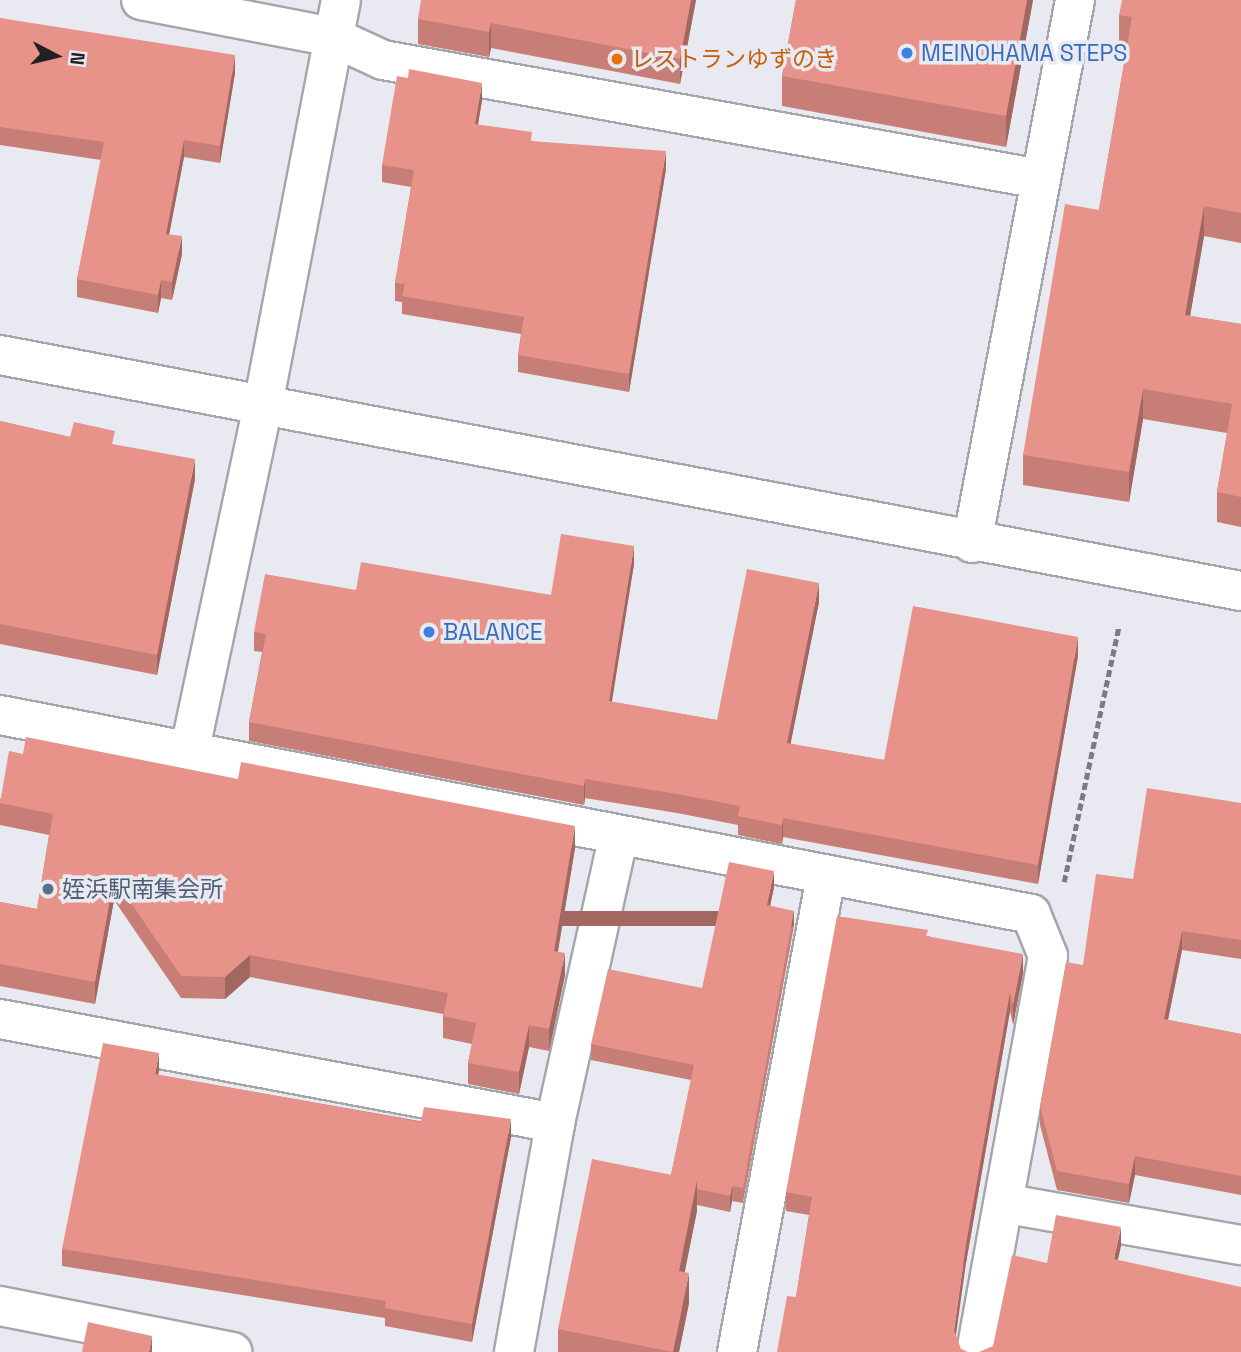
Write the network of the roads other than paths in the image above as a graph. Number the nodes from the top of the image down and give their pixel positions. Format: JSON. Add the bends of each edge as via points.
{"nodes":[{"id":1,"x":141,"y":0,"type":"edge"},
{"id":2,"x":341,"y":0,"type":"edge"},
{"id":3,"x":1075,"y":0,"type":"edge"},
{"id":4,"x":333,"y":37,"type":"junction"},
{"id":5,"x":1040,"y":179,"type":"junction"},
{"id":6,"x":0,"y":355,"type":"edge"},
{"id":7,"x":263,"y":405,"type":"junction"},
{"id":8,"x":972,"y":543,"type":"junction"},
{"id":9,"x":1241,"y":591,"type":"edge"},
{"id":10,"x":0,"y":715,"type":"edge"},
{"id":11,"x":190,"y":749,"type":"junction"},
{"id":12,"x":620,"y":835,"type":"junction"},
{"id":13,"x":826,"y":876,"type":"junction"},
{"id":14,"x":0,"y":1019,"type":"edge"},
{"id":15,"x":555,"y":1123,"type":"junction"},
{"id":16,"x":1007,"y":1204,"type":"junction"},
{"id":17,"x":1241,"y":1245,"type":"edge"},
{"id":18,"x":0,"y":1306,"type":"edge"},
{"id":19,"x":233,"y":1352,"type":"edge"},
{"id":20,"x":514,"y":1352,"type":"edge"},
{"id":21,"x":737,"y":1352,"type":"edge"},
{"id":22,"x":976,"y":1352,"type":"edge"}],
"edges":[{"from":1,"to":4,"type":"street"},
{"from":2,"to":4,"type":"street"},
{"from":3,"to":5,"type":"street"},
{"from":4,"to":5,"type":"street","via":[[383,60]]},
{"from":4,"to":7,"type":"street"},
{"from":5,"to":8,"type":"street"},
{"from":6,"to":7,"type":"street"},
{"from":7,"to":8,"type":"street"},
{"from":7,"to":11,"type":"street"},
{"from":8,"to":9,"type":"street"},
{"from":10,"to":11,"type":"street"},
{"from":11,"to":12,"type":"street"},
{"from":12,"to":13,"type":"street"},
{"from":12,"to":15,"type":"street"},
{"from":13,"to":16,"type":"street","via":[[1031,914],[1048,956]]},
{"from":13,"to":21,"type":"street"},
{"from":14,"to":15,"type":"street"},
{"from":15,"to":20,"type":"street"},
{"from":16,"to":17,"type":"street"},
{"from":16,"to":22,"type":"street"},
{"from":18,"to":19,"type":"street"}]}
